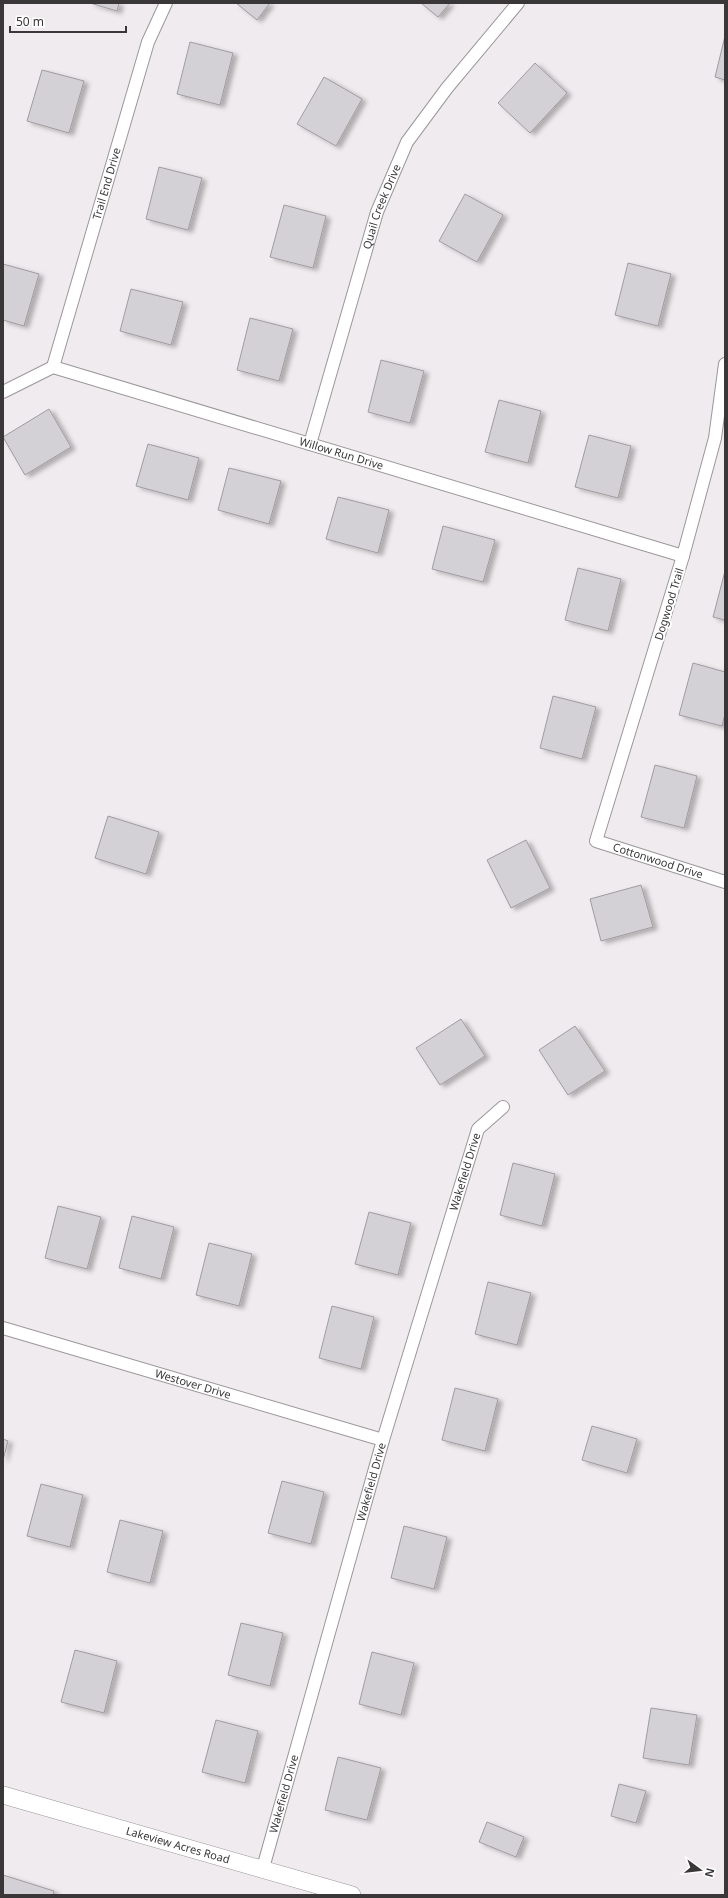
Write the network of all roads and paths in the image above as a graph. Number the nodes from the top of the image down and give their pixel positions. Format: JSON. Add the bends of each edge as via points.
{"nodes":[{"id":1,"x":166,"y":3,"type":"edge"},
{"id":2,"x":518,"y":3,"type":"edge"},
{"id":3,"x":725,"y":364,"type":"edge"},
{"id":4,"x":53,"y":367,"type":"junction"},
{"id":5,"x":3,"y":392,"type":"edge"},
{"id":6,"x":310,"y":444,"type":"junction"},
{"id":7,"x":684,"y":556,"type":"junction"},
{"id":8,"x":596,"y":841,"type":"joint"},
{"id":9,"x":723,"y":881,"type":"edge"},
{"id":10,"x":503,"y":1107,"type":"dead end"},
{"id":11,"x":3,"y":1328,"type":"edge"},
{"id":12,"x":383,"y":1440,"type":"junction"},
{"id":13,"x":3,"y":1795,"type":"edge"},
{"id":14,"x":263,"y":1868,"type":"junction"},
{"id":15,"x":352,"y":1895,"type":"edge"}],
"edges":[{"from":1,"to":4,"type":"street","name":"Trail End Drive","via":[[148,42]]},
{"from":2,"to":6,"type":"street","name":"Quail Creek Drive","via":[[447,88],[407,142],[377,212]]},
{"from":3,"to":7,"type":"street","name":"Dogwood Trail","via":[[715,438]]},
{"from":4,"to":5,"type":"street"},
{"from":4,"to":6,"type":"street","name":"Willow Run Drive"},
{"from":6,"to":7,"type":"street","name":"Willow Run Drive"},
{"from":7,"to":8,"type":"street","name":"Dogwood Trail"},
{"from":8,"to":9,"type":"street","name":"Cottonwood Drive"},
{"from":10,"to":12,"type":"street","name":"Wakefield Drive","via":[[478,1129]]},
{"from":11,"to":12,"type":"street","name":"Westover Drive"},
{"from":12,"to":14,"type":"street","name":"Wakefield Drive"},
{"from":13,"to":14,"type":"street","name":"Lakeview Acres Road"},
{"from":14,"to":15,"type":"street","name":"Lakeview Acres Road"}]}
